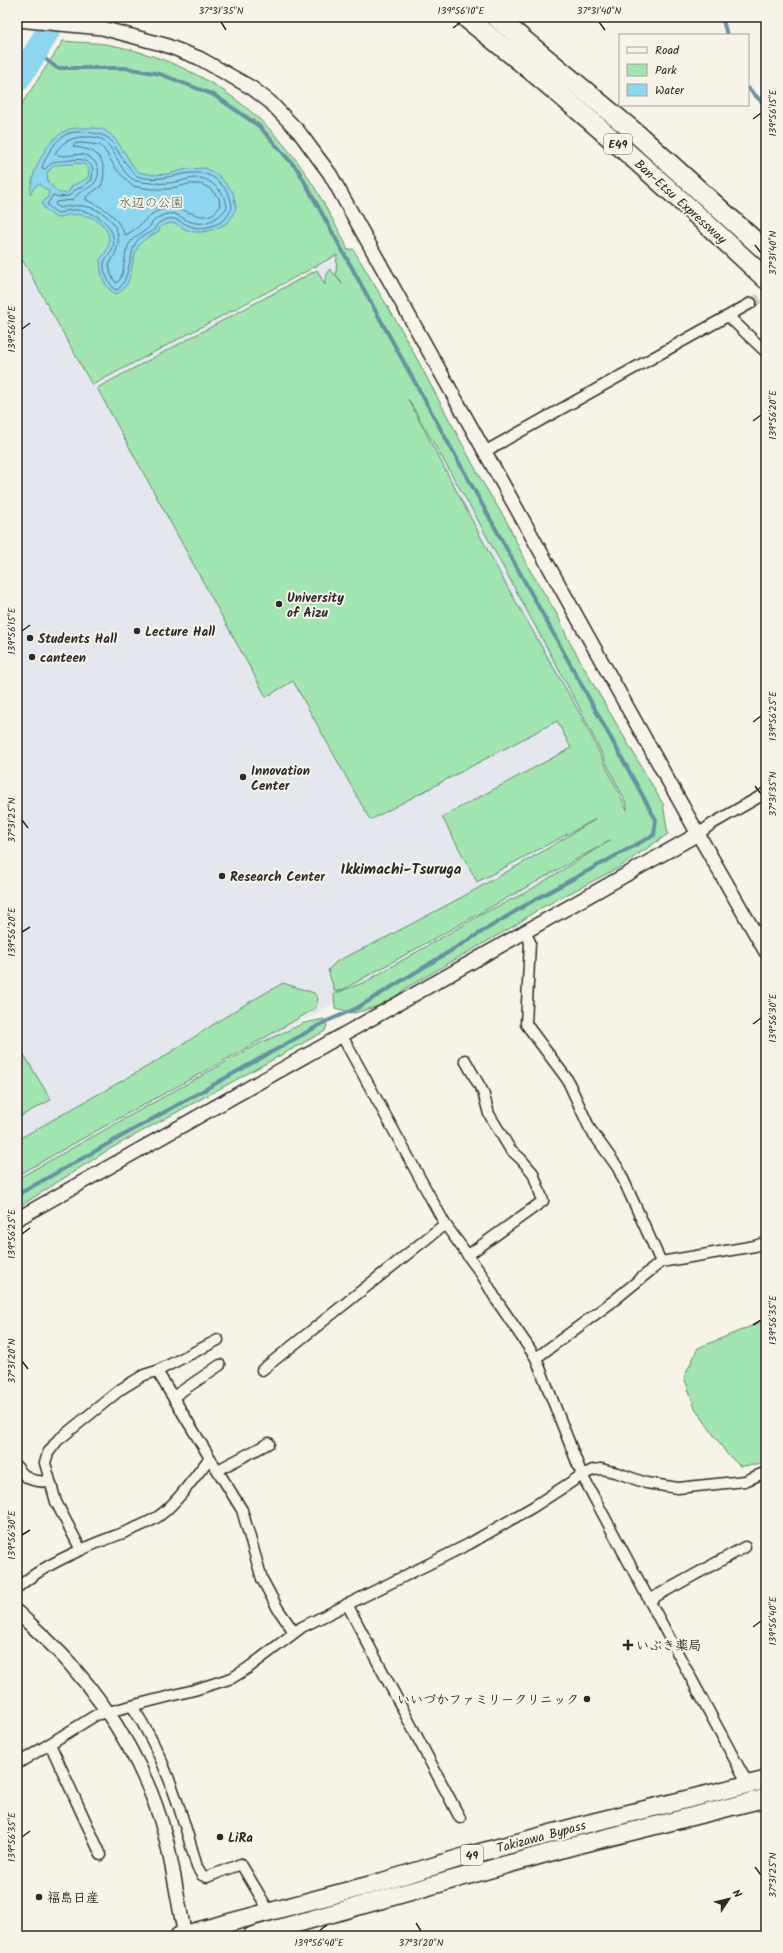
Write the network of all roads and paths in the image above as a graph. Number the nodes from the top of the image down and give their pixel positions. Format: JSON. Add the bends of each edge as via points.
{"nodes":[{"id":1,"x":465,"y":17,"type":"edge"},
{"id":2,"x":496,"y":17,"type":"edge"},
{"id":3,"x":24,"y":20,"type":"edge"},
{"id":4,"x":766,"y":251,"type":"edge"},
{"id":5,"x":766,"y":279,"type":"edge"},
{"id":6,"x":751,"y":303,"type":"tunnel mouth"},
{"id":7,"x":729,"y":317,"type":"junction"},
{"id":8,"x":766,"y":352,"type":"edge"},
{"id":9,"x":484,"y":452,"type":"junction"},
{"id":10,"x":766,"y":793,"type":"edge"},
{"id":11,"x":698,"y":834,"type":"junction"},
{"id":12,"x":525,"y":932,"type":"junction"},
{"id":13,"x":766,"y":952,"type":"edge"},
{"id":14,"x":342,"y":1036,"type":"junction"},
{"id":15,"x":465,"y":1060,"type":"dead end"},
{"id":16,"x":17,"y":1219,"type":"edge"},
{"id":17,"x":446,"y":1224,"type":"junction"},
{"id":18,"x":766,"y":1242,"type":"edge"},
{"id":19,"x":468,"y":1255,"type":"junction"},
{"id":20,"x":661,"y":1262,"type":"junction"},
{"id":21,"x":218,"y":1340,"type":"dead end"},
{"id":22,"x":536,"y":1358,"type":"junction"},
{"id":23,"x":220,"y":1365,"type":"dead end"},
{"id":24,"x":262,"y":1370,"type":"dead end"},
{"id":25,"x":158,"y":1371,"type":"junction"},
{"id":26,"x":173,"y":1396,"type":"junction"},
{"id":27,"x":269,"y":1443,"type":"dead end"},
{"id":28,"x":210,"y":1458,"type":"junction"},
{"id":29,"x":17,"y":1467,"type":"edge"},
{"id":30,"x":218,"y":1470,"type":"junction"},
{"id":31,"x":766,"y":1472,"type":"edge"},
{"id":32,"x":582,"y":1475,"type":"junction"},
{"id":33,"x":49,"y":1482,"type":"junction"},
{"id":34,"x":745,"y":1547,"type":"dead end"},
{"id":35,"x":80,"y":1550,"type":"junction"},
{"id":36,"x":17,"y":1588,"type":"edge"},
{"id":37,"x":649,"y":1600,"type":"junction"},
{"id":38,"x":347,"y":1604,"type":"junction"},
{"id":39,"x":17,"y":1612,"type":"edge"},
{"id":40,"x":294,"y":1632,"type":"junction"},
{"id":41,"x":132,"y":1706,"type":"junction"},
{"id":42,"x":106,"y":1711,"type":"junction"},
{"id":43,"x":50,"y":1744,"type":"junction"},
{"id":44,"x":17,"y":1764,"type":"edge"},
{"id":45,"x":766,"y":1780,"type":"edge"},
{"id":46,"x":756,"y":1795,"type":"edge"},
{"id":47,"x":460,"y":1818,"type":"dead end"},
{"id":48,"x":101,"y":1855,"type":"dead end"},
{"id":49,"x":269,"y":1911,"type":"junction"},
{"id":50,"x":183,"y":1936,"type":"edge"},
{"id":51,"x":252,"y":1936,"type":"edge"}],
"edges":[{"from":1,"to":5,"type":"highway","name":"Ban-Etsu Expressway","number":"E49","via":[[618,144]]},
{"from":2,"to":4,"type":"highway","name":"Ban-Etsu Expressway","number":"E49","via":[[638,135]]},
{"from":3,"to":9,"type":"street","via":[[102,28],[129,34],[200,58],[252,88],[284,116],[330,174]]},
{"from":6,"to":7,"type":"street"},
{"from":7,"to":8,"type":"street"},
{"from":7,"to":9,"type":"street"},
{"from":9,"to":11,"type":"street"},
{"from":10,"to":11,"type":"street"},
{"from":11,"to":12,"type":"street"},
{"from":11,"to":13,"type":"street"},
{"from":12,"to":14,"type":"street"},
{"from":12,"to":20,"type":"street","via":[[530,942],[526,1024],[567,1078],[590,1129],[618,1168]]},
{"from":14,"to":16,"type":"street"},
{"from":14,"to":17,"type":"street"},
{"from":15,"to":19,"type":"street","via":[[483,1092],[489,1114],[510,1149],[533,1173],[543,1201]]},
{"from":17,"to":19,"type":"street"},
{"from":17,"to":24,"type":"street"},
{"from":18,"to":20,"type":"street"},
{"from":19,"to":22,"type":"street"},
{"from":20,"to":22,"type":"street"},
{"from":21,"to":25,"type":"street"},
{"from":22,"to":32,"type":"street"},
{"from":23,"to":26,"type":"street"},
{"from":25,"to":26,"type":"street"},
{"from":25,"to":33,"type":"street","via":[[144,1375],[121,1389],[56,1442],[45,1463]]},
{"from":26,"to":28,"type":"street"},
{"from":27,"to":30,"type":"street"},
{"from":28,"to":30,"type":"street"},
{"from":28,"to":35,"type":"street","via":[[159,1516]]},
{"from":29,"to":33,"type":"street","via":[[23,1476],[30,1480]]},
{"from":30,"to":40,"type":"street","via":[[242,1510],[262,1579]]},
{"from":31,"to":32,"type":"street","via":[[745,1481],[678,1488],[646,1483],[601,1469]]},
{"from":32,"to":37,"type":"street"},
{"from":32,"to":38,"type":"street","via":[[469,1544]]},
{"from":33,"to":35,"type":"street"},
{"from":34,"to":37,"type":"street"},
{"from":35,"to":36,"type":"street","via":[[26,1580]]},
{"from":37,"to":46,"type":"street"},
{"from":38,"to":40,"type":"street"},
{"from":38,"to":47,"type":"street"},
{"from":39,"to":42,"type":"street","via":[[70,1663]]},
{"from":40,"to":41,"type":"street","via":[[232,1678]]},
{"from":41,"to":42,"type":"street"},
{"from":41,"to":49,"type":"street","via":[[160,1757],[180,1808],[197,1867],[202,1875],[206,1877],[241,1864]]},
{"from":42,"to":43,"type":"street"},
{"from":42,"to":50,"type":"street","via":[[134,1757],[160,1820],[166,1839]]},
{"from":43,"to":44,"type":"street"},
{"from":43,"to":48,"type":"street"},
{"from":45,"to":46,"type":"highway","name":"Takizawa Bypass","number":"49"},
{"from":46,"to":49,"type":"highway","name":"Takizawa Bypass","number":"49","via":[[594,1822]]},
{"from":46,"to":51,"type":"highway","name":"Takizawa Bypass","number":"49"},
{"from":49,"to":50,"type":"highway","name":"Takizawa Bypass","number":"49"}]}
